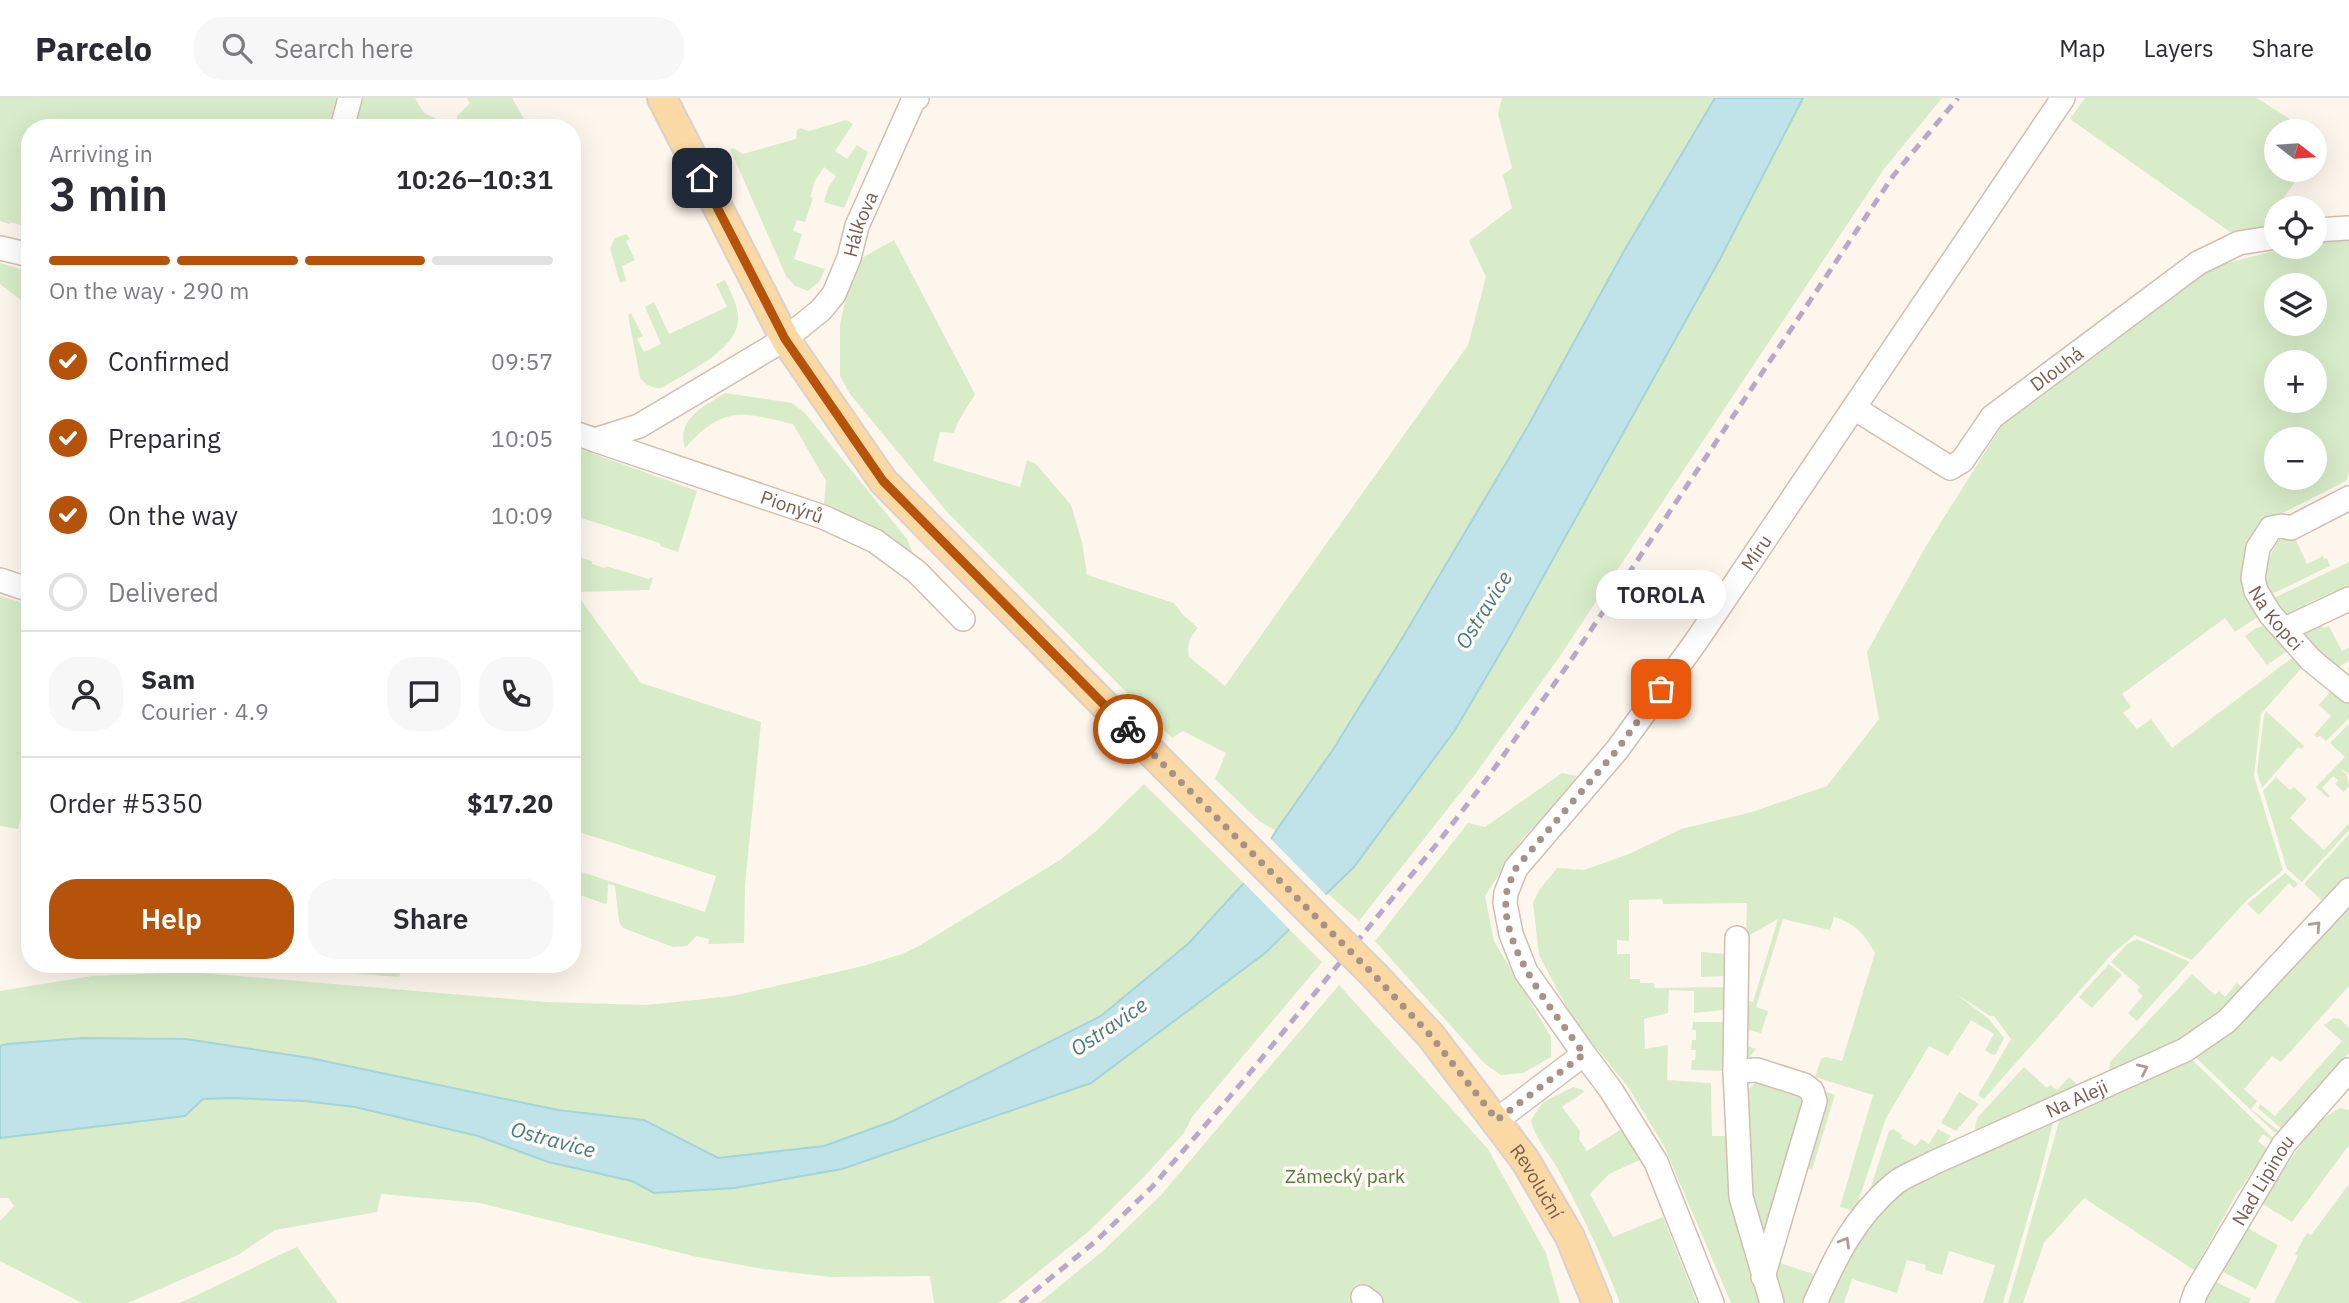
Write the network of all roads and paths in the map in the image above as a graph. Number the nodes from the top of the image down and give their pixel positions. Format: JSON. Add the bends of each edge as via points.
{"nodes":[{"id":1,"x":350,"y":98,"type":"edge"},
{"id":2,"x":662,"y":98,"type":"edge"},
{"id":3,"x":917,"y":98,"type":"edge"},
{"id":4,"x":2063,"y":98,"type":"edge"},
{"id":5,"x":344,"y":119,"type":"edge"},
{"id":6,"x":2349,"y":228,"type":"edge"},
{"id":7,"x":2327,"y":229,"type":"edge"},
{"id":8,"x":2264,"y":239,"type":"edge"},
{"id":9,"x":0,"y":248,"type":"edge"},
{"id":10,"x":21,"y":253,"type":"edge"},
{"id":11,"x":785,"y":339,"type":"junction"},
{"id":12,"x":1854,"y":408,"type":"junction"},
{"id":13,"x":581,"y":435,"type":"edge"},
{"id":14,"x":595,"y":440,"type":"junction"},
{"id":15,"x":2349,"y":498,"type":"edge"},
{"id":16,"x":0,"y":580,"type":"edge"},
{"id":17,"x":21,"y":587,"type":"edge"},
{"id":18,"x":2349,"y":599,"type":"edge"},
{"id":19,"x":963,"y":620,"type":"dead end"},
{"id":20,"x":2285,"y":629,"type":"junction"},
{"id":21,"x":2349,"y":691,"type":"edge"},
{"id":22,"x":2349,"y":890,"type":"edge"},
{"id":23,"x":1737,"y":938,"type":"dead end"},
{"id":24,"x":1584,"y":1054,"type":"junction"},
{"id":25,"x":2349,"y":1070,"type":"edge"},
{"id":26,"x":1735,"y":1071,"type":"junction"},
{"id":27,"x":1497,"y":1120,"type":"junction"},
{"id":28,"x":1763,"y":1277,"type":"junction"},
{"id":29,"x":1597,"y":1303,"type":"edge"},
{"id":30,"x":1712,"y":1303,"type":"edge"},
{"id":31,"x":1772,"y":1303,"type":"edge"},
{"id":32,"x":1815,"y":1303,"type":"edge"},
{"id":33,"x":2192,"y":1303,"type":"edge"}],
"edges":[{"from":1,"to":5,"type":"street"},
{"from":2,"to":11,"type":"main road","name":"Revoluční"},
{"from":3,"to":11,"type":"street","name":"Hálkova","via":[[857,226],[834,294]]},
{"from":4,"to":12,"type":"street","name":"Míru"},
{"from":6,"to":7,"type":"street"},
{"from":8,"to":12,"type":"street","name":"Dlouhá","via":[[2239,243],[2198,263],[1992,417],[1962,461],[1950,468]]},
{"from":9,"to":10,"type":"street"},
{"from":11,"to":14,"type":"street","via":[[639,426]]},
{"from":11,"to":27,"type":"main road","name":"Revoluční","bridge":true,"via":[[883,481],[1375,976],[1431,1036]]},
{"from":12,"to":24,"type":"street","name":"Míru","via":[[1617,750],[1516,868],[1505,902],[1511,934],[1526,972]]},
{"from":13,"to":14,"type":"street","name":"Pionýrů"},
{"from":14,"to":19,"type":"street","name":"Pionýrů","via":[[823,517],[875,541],[918,572]]},
{"from":15,"to":20,"type":"street","name":"Na Kopci","via":[[2291,528],[2271,528],[2258,548],[2253,578],[2256,591]]},
{"from":16,"to":17,"type":"street"},
{"from":18,"to":20,"type":"street"},
{"from":20,"to":21,"type":"street","name":"Na Kopci","via":[[2311,660]]},
{"from":32,"to":22,"type":"street","name":"Na Aleji","one_way":true,"via":[[1856,1223],[1896,1183],[2185,1050],[2227,1021]]},
{"from":23,"to":26,"type":"street"},
{"from":24,"to":27,"type":"street"},
{"from":24,"to":30,"type":"street","via":[[1656,1162]]},
{"from":25,"to":33,"type":"street","name":"Nad Lipinou","via":[[2284,1144]]},
{"from":26,"to":28,"type":"street","via":[[1741,1197]]},
{"from":26,"to":28,"type":"street","via":[[1757,1070],[1804,1084],[1815,1101]]},
{"from":27,"to":29,"type":"main road","name":"Revoluční","via":[[1570,1237]]},
{"from":28,"to":31,"type":"street"}]}
